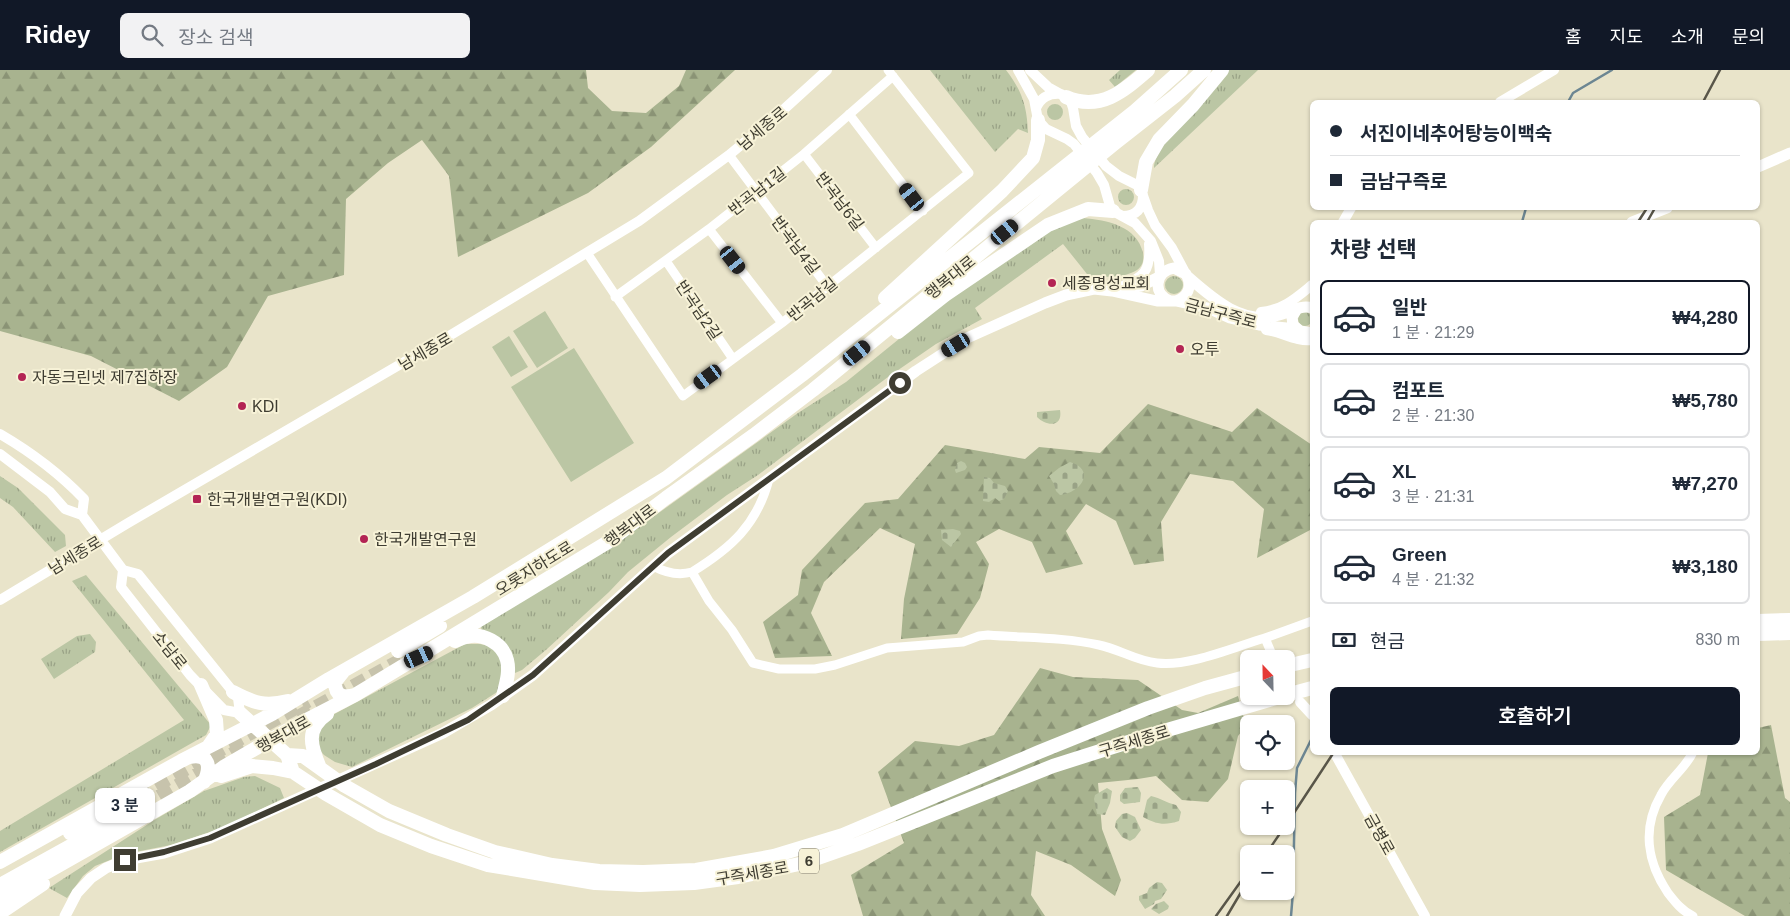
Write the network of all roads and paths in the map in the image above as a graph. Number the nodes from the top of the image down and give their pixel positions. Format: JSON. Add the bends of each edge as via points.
{"nodes":[{"id":1,"x":827,"y":70,"type":"edge"},
{"id":2,"x":1018,"y":70,"type":"edge"},
{"id":3,"x":1030,"y":70,"type":"edge"},
{"id":4,"x":1148,"y":70,"type":"edge"},
{"id":5,"x":1181,"y":70,"type":"edge"},
{"id":6,"x":1204,"y":70,"type":"edge"},
{"id":7,"x":1222,"y":70,"type":"edge"},
{"id":8,"x":1554,"y":70,"type":"edge"},
{"id":9,"x":890,"y":73,"type":"edge"},
{"id":10,"x":1064,"y":96,"type":"junction"},
{"id":11,"x":1503,"y":100,"type":"edge"},
{"id":12,"x":849,"y":114,"type":"junction"},
{"id":13,"x":1037,"y":114,"type":"junction"},
{"id":14,"x":1078,"y":141,"type":"junction"},
{"id":15,"x":1790,"y":153,"type":"edge"},
{"id":16,"x":804,"y":154,"type":"junction"},
{"id":17,"x":729,"y":155,"type":"junction"},
{"id":18,"x":1760,"y":167,"type":"edge"},
{"id":19,"x":756,"y":192,"type":"junction"},
{"id":20,"x":1142,"y":193,"type":"junction"},
{"id":21,"x":1662,"y":210,"type":"edge"},
{"id":22,"x":923,"y":211,"type":"junction"},
{"id":23,"x":1118,"y":213,"type":"junction"},
{"id":24,"x":1637,"y":220,"type":"edge"},
{"id":25,"x":709,"y":229,"type":"junction"},
{"id":26,"x":1148,"y":238,"type":"junction"},
{"id":27,"x":876,"y":248,"type":"junction"},
{"id":28,"x":1172,"y":248,"type":"junction"},
{"id":29,"x":587,"y":253,"type":"junction"},
{"id":30,"x":666,"y":261,"type":"junction"},
{"id":31,"x":1187,"y":275,"type":"junction"},
{"id":32,"x":1160,"y":276,"type":"junction"},
{"id":33,"x":827,"y":286,"type":"junction"},
{"id":34,"x":1310,"y":288,"type":"edge"},
{"id":35,"x":1310,"y":290,"type":"edge"},
{"id":36,"x":1112,"y":291,"type":"junction"},
{"id":37,"x":615,"y":297,"type":"junction"},
{"id":38,"x":1213,"y":297,"type":"junction"},
{"id":39,"x":1173,"y":301,"type":"junction"},
{"id":40,"x":1299,"y":308,"type":"junction"},
{"id":41,"x":1310,"y":308,"type":"edge"},
{"id":42,"x":1232,"y":314,"type":"junction"},
{"id":43,"x":782,"y":323,"type":"junction"},
{"id":44,"x":1296,"y":329,"type":"junction"},
{"id":45,"x":1310,"y":334,"type":"edge"},
{"id":46,"x":1310,"y":335,"type":"edge"},
{"id":47,"x":733,"y":359,"type":"junction"},
{"id":48,"x":802,"y":375,"type":"junction"},
{"id":49,"x":813,"y":390,"type":"junction"},
{"id":50,"x":0,"y":434,"type":"edge"},
{"id":51,"x":0,"y":454,"type":"edge"},
{"id":52,"x":666,"y":478,"type":"junction"},
{"id":53,"x":769,"y":479,"type":"junction"},
{"id":54,"x":666,"y":498,"type":"junction"},
{"id":55,"x":82,"y":515,"type":"junction"},
{"id":56,"x":100,"y":540,"type":"junction"},
{"id":57,"x":653,"y":566,"type":"junction"},
{"id":58,"x":123,"y":570,"type":"junction"},
{"id":59,"x":692,"y":572,"type":"junction"},
{"id":60,"x":0,"y":600,"type":"edge"},
{"id":61,"x":1790,"y":620,"type":"edge"},
{"id":62,"x":1760,"y":621,"type":"edge"},
{"id":63,"x":1310,"y":622,"type":"edge"},
{"id":64,"x":1790,"y":633,"type":"edge"},
{"id":65,"x":1760,"y":634,"type":"edge"},
{"id":66,"x":1265,"y":638,"type":"junction"},
{"id":67,"x":1269,"y":650,"type":"edge"},
{"id":68,"x":419,"y":657,"type":"junction"},
{"id":69,"x":1310,"y":660,"type":"edge"},
{"id":70,"x":1295,"y":664,"type":"edge"},
{"id":71,"x":343,"y":672,"type":"junction"},
{"id":72,"x":1240,"y":678,"type":"edge"},
{"id":73,"x":200,"y":685,"type":"junction"},
{"id":74,"x":1310,"y":689,"type":"edge"},
{"id":75,"x":233,"y":692,"type":"junction"},
{"id":76,"x":1295,"y":693,"type":"edge"},
{"id":77,"x":355,"y":695,"type":"junction"},
{"id":78,"x":503,"y":696,"type":"junction"},
{"id":79,"x":296,"y":699,"type":"junction"},
{"id":80,"x":1300,"y":702,"type":"tunnel mouth"},
{"id":81,"x":1254,"y":705,"type":"edge"},
{"id":82,"x":240,"y":713,"type":"junction"},
{"id":83,"x":1310,"y":713,"type":"edge"},
{"id":84,"x":252,"y":724,"type":"junction"},
{"id":85,"x":270,"y":741,"type":"junction"},
{"id":86,"x":208,"y":748,"type":"junction"},
{"id":87,"x":1336,"y":755,"type":"edge"},
{"id":88,"x":1691,"y":755,"type":"edge"},
{"id":89,"x":287,"y":756,"type":"junction"},
{"id":90,"x":186,"y":758,"type":"junction"},
{"id":91,"x":293,"y":772,"type":"junction"},
{"id":92,"x":324,"y":772,"type":"junction"},
{"id":93,"x":204,"y":782,"type":"junction"},
{"id":94,"x":77,"y":855,"type":"junction"},
{"id":95,"x":0,"y":862,"type":"edge"},
{"id":96,"x":0,"y":872,"type":"edge"},
{"id":97,"x":0,"y":884,"type":"edge"},
{"id":98,"x":0,"y":900,"type":"edge"},
{"id":99,"x":0,"y":913,"type":"edge"},
{"id":100,"x":65,"y":916,"type":"edge"},
{"id":101,"x":1425,"y":916,"type":"edge"},
{"id":102,"x":1693,"y":916,"type":"edge"}],
"edges":[{"from":1,"to":17,"type":"street","name":"남세종로"},
{"from":2,"to":13,"type":"street","via":[[1034,98]]},
{"from":3,"to":10,"type":"street","via":[[1048,87]]},
{"from":4,"to":10,"type":"highway","via":[[1112,97],[1079,102]]},
{"from":5,"to":48,"type":"highway","name":"행복대로","via":[[1135,111]]},
{"from":6,"to":49,"type":"highway","name":"행복대로"},
{"from":7,"to":20,"type":"highway","via":[[1159,140],[1146,162]]},
{"from":8,"to":11,"type":"street"},
{"from":9,"to":12,"type":"street","name":"반곡남1길"},
{"from":9,"to":22,"type":"street","name":"반곡남길","via":[[969,173]]},
{"from":10,"to":13,"type":"street","via":[[1048,94],[1039,102]]},
{"from":10,"to":14,"type":"street","via":[[1073,108]]},
{"from":12,"to":16,"type":"street","name":"반곡남1길"},
{"from":12,"to":22,"type":"street"},
{"from":13,"to":14,"type":"street","via":[[1046,129]]},
{"from":13,"to":48,"type":"highway","via":[[1038,140],[1033,158]]},
{"from":14,"to":20,"type":"street","via":[[1119,176],[1137,185]]},
{"from":14,"to":23,"type":"street","via":[[1104,185],[1110,206]]},
{"from":15,"to":18,"type":"main road"},
{"from":16,"to":19,"type":"street","name":"반곡남1길"},
{"from":16,"to":27,"type":"street","name":"반곡남6길"},
{"from":17,"to":19,"type":"street","name":"반곡남4길"},
{"from":17,"to":29,"type":"street","name":"남세종로","via":[[639,221]]},
{"from":19,"to":25,"type":"street","name":"반곡남1길"},
{"from":19,"to":33,"type":"street","name":"반곡남4길"},
{"from":20,"to":23,"type":"street","via":[[1138,211],[1134,214]]},
{"from":20,"to":28,"type":"street","via":[[1155,225]]},
{"from":21,"to":24,"type":"main road"},
{"from":22,"to":27,"type":"street","name":"반곡남길"},
{"from":23,"to":26,"type":"street","via":[[1135,223]]},
{"from":23,"to":49,"type":"highway","via":[[1088,209],[1048,225],[945,295],[854,366]]},
{"from":25,"to":30,"type":"street","name":"반곡남1길"},
{"from":25,"to":43,"type":"street"},
{"from":26,"to":32,"type":"street","via":[[1159,261]]},
{"from":26,"to":36,"type":"street","via":[[1150,259],[1147,271]]},
{"from":27,"to":33,"type":"street","name":"반곡남길"},
{"from":28,"to":31,"type":"street"},
{"from":28,"to":38,"type":"street"},
{"from":29,"to":37,"type":"street","name":"반곡남길"},
{"from":29,"to":56,"type":"street","name":"남세종로"},
{"from":30,"to":37,"type":"street","name":"반곡남1길"},
{"from":30,"to":47,"type":"street","name":"반곡남2길"},
{"from":31,"to":32,"type":"main road","name":"금남구즉로","via":[[1174,268]]},
{"from":31,"to":38,"type":"main road","name":"금남구즉로"},
{"from":31,"to":39,"type":"main road","name":"금남구즉로","via":[[1190,285],[1186,296]]},
{"from":32,"to":36,"type":"main road","name":"금남구즉로","via":[[1141,286]]},
{"from":32,"to":39,"type":"main road","name":"금남구즉로","via":[[1158,291]]},
{"from":33,"to":43,"type":"street","name":"반곡남길"},
{"from":34,"to":42,"type":"street","via":[[1290,303],[1271,311]]},
{"from":35,"to":40,"type":"street"},
{"from":36,"to":39,"type":"main road","name":"금남구즉로","via":[[1157,301]]},
{"from":36,"to":53,"type":"main road","name":"금남구즉로","via":[[1094,289],[1066,295],[967,338],[916,371]]},
{"from":37,"to":47,"type":"street","name":"반곡남길","via":[[683,396]]},
{"from":38,"to":42,"type":"main road","name":"금남구즉로"},
{"from":39,"to":42,"type":"main road","name":"금남구즉로"},
{"from":40,"to":41,"type":"main road"},
{"from":40,"to":42,"type":"main road","name":"금남구즉로","via":[[1264,318]]},
{"from":40,"to":44,"type":"main road","via":[[1292,317]]},
{"from":42,"to":44,"type":"main road","name":"금남구즉로","via":[[1259,325]]},
{"from":42,"to":46,"type":"street","via":[[1258,329],[1275,331],[1298,340]]},
{"from":43,"to":47,"type":"street","name":"반곡남길"},
{"from":44,"to":45,"type":"main road","name":"금남구즉로"},
{"from":48,"to":52,"type":"highway","name":"행복대로"},
{"from":49,"to":54,"type":"highway","name":"행복대로"},
{"from":50,"to":55,"type":"street","name":"소담로","via":[[65,479],[84,499]]},
{"from":51,"to":55,"type":"street","name":"소담로","via":[[50,492],[65,509]]},
{"from":52,"to":54,"type":"highway","name":"오롯지하도로","via":[[575,542],[400,655],[488,609]]},
{"from":52,"to":71,"type":"highway","name":"행복대로"},
{"from":53,"to":57,"type":"main road","name":"금남구즉로"},
{"from":53,"to":59,"type":"street","via":[[765,496],[746,527],[718,556]]},
{"from":54,"to":68,"type":"highway","name":"행복대로","via":[[608,542]]},
{"from":55,"to":56,"type":"street","name":"소담로"},
{"from":56,"to":58,"type":"street","name":"소담로"},
{"from":56,"to":60,"type":"street","name":"남세종로"},
{"from":57,"to":59,"type":"street","via":[[664,572]]},
{"from":57,"to":78,"type":"main road","name":"금남구즉로","via":[[533,675]]},
{"from":58,"to":73,"type":"street","name":"소담로","via":[[121,587]]},
{"from":58,"to":75,"type":"street","name":"소담로","via":[[138,574]]},
{"from":59,"to":66,"type":"street","via":[[753,663],[779,669],[815,670],[887,648],[963,642],[988,635],[1101,645],[1157,663],[1182,662]]},
{"from":61,"to":62,"type":"highway"},
{"from":63,"to":66,"type":"street"},
{"from":64,"to":65,"type":"highway"},
{"from":66,"to":67,"type":"street"},
{"from":68,"to":77,"type":"highway","name":"행복대로"},
{"from":68,"to":78,"type":"highway","via":[[467,636],[488,638],[501,648],[507,659],[508,677]]},
{"from":69,"to":70,"type":"highway"},
{"from":71,"to":77,"type":"highway","via":[[335,682],[336,692],[345,698]]},
{"from":71,"to":79,"type":"highway","name":"행복대로"},
{"from":72,"to":92,"type":"highway","name":"구즉세종로","number":"6","via":[[1148,708],[843,835],[774,856],[696,870],[599,871],[552,865],[495,852],[397,814]]},
{"from":73,"to":82,"type":"street","name":"소담로","via":[[224,710]]},
{"from":73,"to":86,"type":"highway","via":[[216,720],[217,734]]},
{"from":74,"to":76,"type":"highway","name":"구즉세종로","number":"6"},
{"from":75,"to":79,"type":"highway","via":[[254,702],[274,705]]},
{"from":75,"to":82,"type":"street","name":"소담로","via":[[238,698]]},
{"from":77,"to":85,"type":"highway","name":"행복대로"},
{"from":77,"to":92,"type":"highway","via":[[322,718],[314,729],[311,745]]},
{"from":78,"to":100,"type":"main road","name":"금남구즉로","via":[[468,720],[434,737],[210,838],[106,868],[77,893]]},
{"from":79,"to":84,"type":"highway","name":"행복대로"},
{"from":80,"to":83,"type":"street"},
{"from":81,"to":91,"type":"highway","name":"구즉세종로","number":"6","via":[[1052,766],[804,863],[694,883],[595,883],[488,865],[380,824]]},
{"from":82,"to":84,"type":"highway","name":"소담로"},
{"from":84,"to":85,"type":"highway","name":"소담로"},
{"from":84,"to":86,"type":"highway","name":"행복대로"},
{"from":85,"to":89,"type":"highway","name":"구즉세종로"},
{"from":85,"to":93,"type":"highway","name":"행복대로","via":[[225,766]]},
{"from":86,"to":90,"type":"highway","name":"행복대로"},
{"from":87,"to":101,"type":"street","name":"금병로"},
{"from":88,"to":102,"type":"street","via":[[1661,795],[1650,825],[1649,851],[1654,869],[1674,901]]},
{"from":89,"to":91,"type":"highway","name":"구즉세종로"},
{"from":89,"to":92,"type":"highway","name":"구즉세종로","number":"6","via":[[303,756]]},
{"from":90,"to":93,"type":"highway","via":[[200,756],[207,761],[208,774]]},
{"from":90,"to":95,"type":"highway","name":"행복대로"},
{"from":91,"to":93,"type":"highway","via":[[252,766]]},
{"from":93,"to":94,"type":"highway","name":"행복대로"},
{"from":94,"to":98,"type":"highway","name":"행복대로"},
{"from":94,"to":99,"type":"highway","via":[[57,875]]},
{"from":96,"to":97,"type":"highway","via":[[139,801]]}]}
